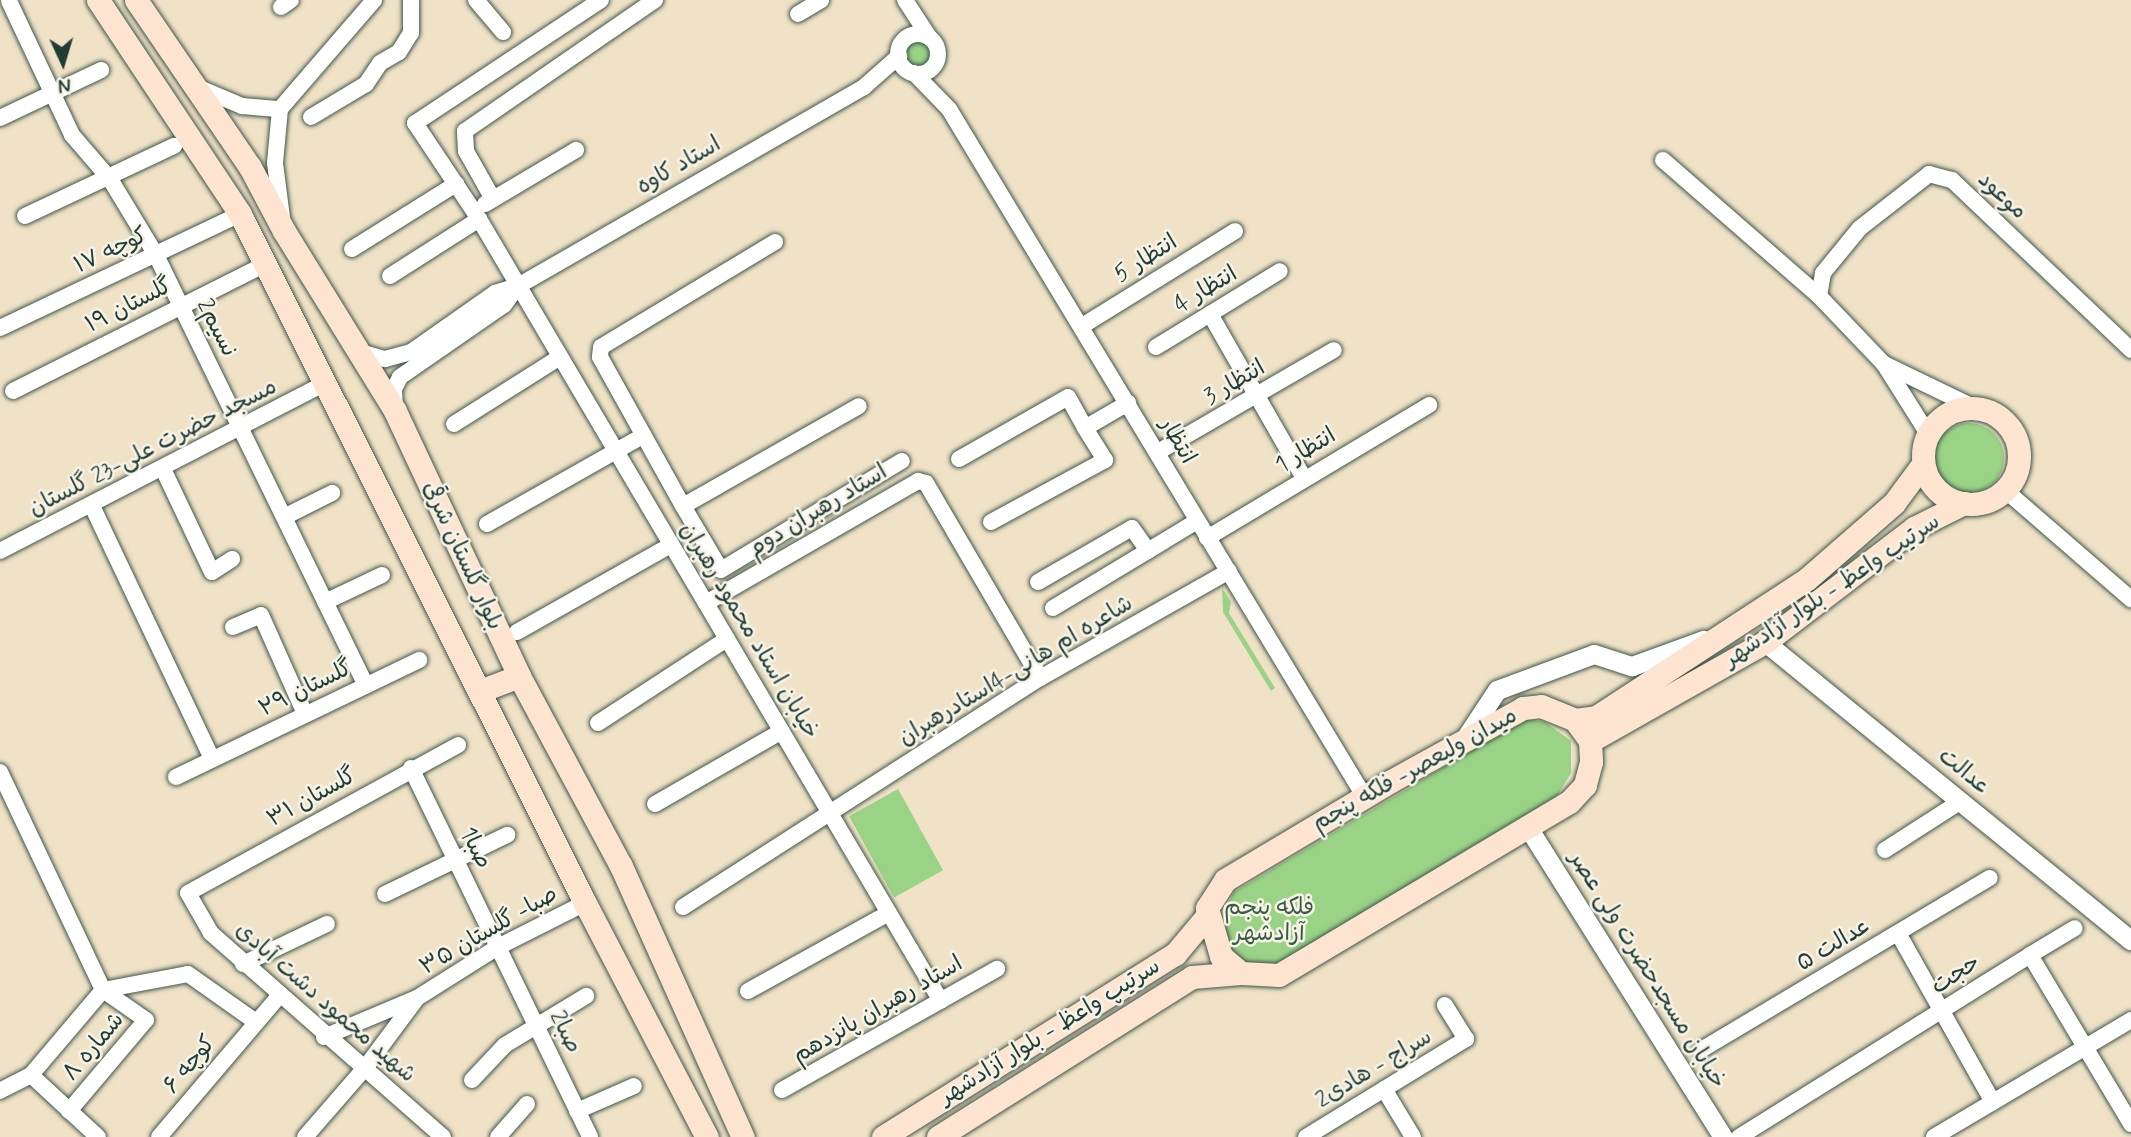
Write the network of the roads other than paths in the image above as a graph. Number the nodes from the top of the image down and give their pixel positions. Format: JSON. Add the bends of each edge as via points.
{"nodes":[{"id":1,"x":98,"y":0,"type":"edge"},
{"id":2,"x":136,"y":0,"type":"edge"},
{"id":3,"x":374,"y":0,"type":"edge"},
{"id":4,"x":476,"y":0,"type":"edge"},
{"id":5,"x":601,"y":0,"type":"edge"},
{"id":6,"x":655,"y":0,"type":"edge"},
{"id":7,"x":821,"y":0,"type":"edge"},
{"id":8,"x":904,"y":0,"type":"edge"},
{"id":9,"x":413,"y":1,"type":"edge"},
{"id":10,"x":7,"y":2,"type":"edge"},
{"id":11,"x":798,"y":14,"type":"dead end"},
{"id":12,"x":503,"y":32,"type":"dead end"},
{"id":13,"x":929,"y":37,"type":"junction"},
{"id":14,"x":901,"y":48,"type":"junction"},
{"id":15,"x":936,"y":62,"type":"junction"},
{"id":16,"x":101,"y":70,"type":"dead end"},
{"id":17,"x":911,"y":72,"type":"junction"},
{"id":18,"x":192,"y":83,"type":"junction"},
{"id":19,"x":864,"y":87,"type":"junction"},
{"id":20,"x":52,"y":93,"type":"junction"},
{"id":21,"x":280,"y":109,"type":"junction"},
{"id":22,"x":949,"y":109,"type":"junction"},
{"id":23,"x":311,"y":117,"type":"dead end"},
{"id":24,"x":0,"y":118,"type":"edge"},
{"id":25,"x":174,"y":146,"type":"dead end"},
{"id":26,"x":576,"y":150,"type":"dead end"},
{"id":27,"x":1663,"y":160,"type":"dead end"},
{"id":28,"x":110,"y":179,"type":"junction"},
{"id":29,"x":456,"y":184,"type":"junction"},
{"id":30,"x":493,"y":199,"type":"junction"},
{"id":31,"x":240,"y":214,"type":"junction"},
{"id":32,"x":476,"y":215,"type":"junction"},
{"id":33,"x":25,"y":216,"type":"dead end"},
{"id":34,"x":1235,"y":230,"type":"dead end"},
{"id":35,"x":284,"y":231,"type":"junction"},
{"id":36,"x":775,"y":242,"type":"dead end"},
{"id":37,"x":352,"y":249,"type":"dead end"},
{"id":38,"x":156,"y":255,"type":"junction"},
{"id":39,"x":265,"y":264,"type":"junction"},
{"id":40,"x":1280,"y":271,"type":"dead end"},
{"id":41,"x":390,"y":276,"type":"dead end"},
{"id":42,"x":518,"y":286,"type":"junction"},
{"id":43,"x":1819,"y":296,"type":"junction"},
{"id":44,"x":179,"y":306,"type":"junction"},
{"id":45,"x":1210,"y":314,"type":"junction"},
{"id":46,"x":1,"y":326,"type":"edge"},
{"id":47,"x":1082,"y":326,"type":"junction"},
{"id":48,"x":1156,"y":347,"type":"dead end"},
{"id":49,"x":1334,"y":350,"type":"dead end"},
{"id":50,"x":2131,"y":350,"type":"edge"},
{"id":51,"x":360,"y":352,"type":"junction"},
{"id":52,"x":560,"y":357,"type":"junction"},
{"id":53,"x":1884,"y":363,"type":"junction"},
{"id":54,"x":326,"y":383,"type":"junction"},
{"id":55,"x":13,"y":391,"type":"dead end"},
{"id":56,"x":1258,"y":397,"type":"junction"},
{"id":57,"x":1128,"y":403,"type":"junction"},
{"id":58,"x":1429,"y":405,"type":"dead end"},
{"id":59,"x":859,"y":406,"type":"dead end"},
{"id":60,"x":1973,"y":407,"type":"junction"},
{"id":61,"x":395,"y":411,"type":"junction"},
{"id":62,"x":454,"y":424,"type":"dead end"},
{"id":63,"x":241,"y":428,"type":"junction"},
{"id":64,"x":1085,"y":428,"type":"junction"},
{"id":65,"x":1927,"y":434,"type":"junction"},
{"id":66,"x":644,"y":435,"type":"junction"},
{"id":67,"x":617,"y":452,"type":"junction"},
{"id":68,"x":1158,"y":453,"type":"junction"},
{"id":69,"x":959,"y":459,"type":"dead end"},
{"id":70,"x":902,"y":461,"type":"dead end"},
{"id":71,"x":1923,"y":464,"type":"junction"},
{"id":72,"x":163,"y":469,"type":"junction"},
{"id":73,"x":1304,"y":478,"type":"junction"},
{"id":74,"x":2005,"y":489,"type":"junction"},
{"id":75,"x":332,"y":493,"type":"dead end"},
{"id":76,"x":1894,"y":503,"type":"junction"},
{"id":77,"x":1964,"y":503,"type":"junction"},
{"id":78,"x":92,"y":506,"type":"junction"},
{"id":79,"x":683,"y":506,"type":"junction"},
{"id":80,"x":284,"y":517,"type":"junction"},
{"id":81,"x":1197,"y":521,"type":"junction"},
{"id":82,"x":990,"y":522,"type":"dead end"},
{"id":83,"x":487,"y":524,"type":"dead end"},
{"id":84,"x":1914,"y":528,"type":"junction"},
{"id":85,"x":1207,"y":538,"type":"junction"},
{"id":86,"x":671,"y":545,"type":"junction"},
{"id":87,"x":0,"y":551,"type":"edge"},
{"id":88,"x":1148,"y":551,"type":"junction"},
{"id":89,"x":232,"y":559,"type":"dead end"},
{"id":90,"x":1229,"y":571,"type":"junction"},
{"id":91,"x":382,"y":575,"type":"dead end"},
{"id":92,"x":1038,"y":582,"type":"dead end"},
{"id":93,"x":2131,"y":599,"type":"edge"},
{"id":94,"x":325,"y":602,"type":"junction"},
{"id":95,"x":706,"y":603,"type":"junction"},
{"id":96,"x":1053,"y":608,"type":"dead end"},
{"id":97,"x":233,"y":627,"type":"dead end"},
{"id":98,"x":1737,"y":628,"type":"junction"},
{"id":99,"x":517,"y":632,"type":"dead end"},
{"id":100,"x":727,"y":639,"type":"junction"},
{"id":101,"x":1765,"y":642,"type":"junction"},
{"id":102,"x":419,"y":660,"type":"dead end"},
{"id":103,"x":519,"y":676,"type":"junction"},
{"id":104,"x":1040,"y":678,"type":"junction"},
{"id":105,"x":366,"y":685,"type":"junction"},
{"id":106,"x":480,"y":691,"type":"junction"},
{"id":107,"x":305,"y":714,"type":"junction"},
{"id":108,"x":1575,"y":720,"type":"junction"},
{"id":109,"x":598,"y":723,"type":"dead end"},
{"id":110,"x":782,"y":731,"type":"junction"},
{"id":111,"x":1464,"y":741,"type":"junction"},
{"id":112,"x":1590,"y":741,"type":"junction"},
{"id":113,"x":458,"y":745,"type":"dead end"},
{"id":114,"x":212,"y":759,"type":"junction"},
{"id":115,"x":411,"y":768,"type":"junction"},
{"id":116,"x":0,"y":772,"type":"edge"},
{"id":117,"x":176,"y":777,"type":"dead end"},
{"id":118,"x":1364,"y":796,"type":"junction"},
{"id":119,"x":1961,"y":801,"type":"junction"},
{"id":120,"x":655,"y":804,"type":"dead end"},
{"id":121,"x":830,"y":814,"type":"junction"},
{"id":122,"x":1529,"y":829,"type":"junction"},
{"id":123,"x":507,"y":835,"type":"dead end"},
{"id":124,"x":1885,"y":850,"type":"dead end"},
{"id":125,"x":456,"y":861,"type":"junction"},
{"id":126,"x":1990,"y":878,"type":"dead end"},
{"id":127,"x":188,"y":893,"type":"joint"},
{"id":128,"x":385,"y":894,"type":"dead end"},
{"id":129,"x":585,"y":903,"type":"junction"},
{"id":130,"x":683,"y":907,"type":"dead end"},
{"id":131,"x":889,"y":913,"type":"junction"},
{"id":132,"x":1207,"y":916,"type":"junction"},
{"id":133,"x":327,"y":924,"type":"dead end"},
{"id":134,"x":2075,"y":928,"type":"dead end"},
{"id":135,"x":1898,"y":933,"type":"junction"},
{"id":136,"x":2131,"y":940,"type":"edge"},
{"id":137,"x":498,"y":947,"type":"junction"},
{"id":138,"x":2030,"y":955,"type":"junction"},
{"id":139,"x":243,"y":964,"type":"junction"},
{"id":140,"x":997,"y":968,"type":"dead end"},
{"id":141,"x":1241,"y":973,"type":"junction"},
{"id":142,"x":103,"y":990,"type":"junction"},
{"id":143,"x":748,"y":991,"type":"dead end"},
{"id":144,"x":279,"y":995,"type":"junction"},
{"id":145,"x":586,"y":996,"type":"dead end"},
{"id":146,"x":417,"y":998,"type":"junction"},
{"id":147,"x":941,"y":1001,"type":"junction"},
{"id":148,"x":1445,"y":1004,"type":"dead end"},
{"id":149,"x":1940,"y":1013,"type":"junction"},
{"id":150,"x":2131,"y":1020,"type":"edge"},
{"id":151,"x":256,"y":1022,"type":"junction"},
{"id":152,"x":537,"y":1027,"type":"junction"},
{"id":153,"x":324,"y":1037,"type":"junction"},
{"id":154,"x":2086,"y":1048,"type":"junction"},
{"id":155,"x":1701,"y":1050,"type":"dead end"},
{"id":156,"x":365,"y":1068,"type":"junction"},
{"id":157,"x":31,"y":1075,"type":"junction"},
{"id":158,"x":472,"y":1080,"type":"dead end"},
{"id":159,"x":634,"y":1086,"type":"dead end"},
{"id":160,"x":1384,"y":1089,"type":"junction"},
{"id":161,"x":782,"y":1090,"type":"dead end"},
{"id":162,"x":0,"y":1091,"type":"edge"},
{"id":163,"x":1993,"y":1102,"type":"junction"},
{"id":164,"x":527,"y":1104,"type":"dead end"},
{"id":165,"x":69,"y":1111,"type":"junction"},
{"id":166,"x":578,"y":1111,"type":"junction"},
{"id":167,"x":2131,"y":1124,"type":"edge"},
{"id":168,"x":95,"y":1136,"type":"edge"},
{"id":169,"x":159,"y":1137,"type":"edge"},
{"id":170,"x":305,"y":1137,"type":"edge"},
{"id":171,"x":443,"y":1137,"type":"edge"},
{"id":172,"x":498,"y":1137,"type":"edge"},
{"id":173,"x":590,"y":1137,"type":"edge"},
{"id":174,"x":707,"y":1137,"type":"edge"},
{"id":175,"x":743,"y":1137,"type":"edge"},
{"id":176,"x":883,"y":1137,"type":"edge"},
{"id":177,"x":938,"y":1137,"type":"edge"},
{"id":178,"x":1306,"y":1137,"type":"edge"},
{"id":179,"x":1413,"y":1137,"type":"edge"},
{"id":180,"x":1723,"y":1137,"type":"edge"},
{"id":181,"x":1739,"y":1137,"type":"edge"},
{"id":182,"x":1934,"y":1137,"type":"edge"}],
"edges":[{"from":1,"to":31,"type":"main road","name":"بلوار گلستان شرقی"},
{"from":2,"to":18,"type":"main road","name":"بلوار گلستان شرقی"},
{"from":3,"to":21,"type":"street"},
{"from":4,"to":12,"type":"street"},
{"from":5,"to":29,"type":"street","name":"خیابان استاد محمود رهبران","via":[[415,123]]},
{"from":6,"to":30,"type":"street","via":[[465,131],[466,150]]},
{"from":7,"to":11,"type":"street"},
{"from":8,"to":13,"type":"street"},
{"from":8,"to":14,"type":"street"},
{"from":9,"to":23,"type":"street","via":[[411,33],[399,52],[380,63],[366,84]]},
{"from":10,"to":20,"type":"street","name":"نسیم2"},
{"from":13,"to":14,"type":"street","via":[[918,34]]},
{"from":13,"to":15,"type":"street","via":[[937,46]]},
{"from":14,"to":17,"type":"street"},
{"from":14,"to":19,"type":"street"},
{"from":15,"to":17,"type":"street","via":[[928,71]]},
{"from":15,"to":22,"type":"street"},
{"from":16,"to":20,"type":"street"},
{"from":17,"to":19,"type":"street"},
{"from":17,"to":22,"type":"street"},
{"from":18,"to":21,"type":"street","via":[[242,106]]},
{"from":18,"to":35,"type":"main road","name":"بلوار گلستان شرقی","via":[[250,167]]},
{"from":19,"to":42,"type":"street","name":"استاد کاوه"},
{"from":20,"to":24,"type":"street"},
{"from":20,"to":28,"type":"street","name":"نسیم2","via":[[72,135]]},
{"from":21,"to":35,"type":"street","via":[[275,163]]},
{"from":22,"to":47,"type":"street","name":"انتظار"},
{"from":25,"to":28,"type":"street"},
{"from":26,"to":30,"type":"street"},
{"from":27,"to":43,"type":"street"},
{"from":28,"to":33,"type":"street"},
{"from":28,"to":38,"type":"street","name":"نسیم2"},
{"from":29,"to":32,"type":"street","name":"خیابان استاد محمود رهبران"},
{"from":29,"to":37,"type":"street"},
{"from":30,"to":32,"type":"street"},
{"from":31,"to":38,"type":"street","name":"کوچه ۱۷"},
{"from":31,"to":39,"type":"main road","name":"بلوار گلستان شرقی"},
{"from":32,"to":41,"type":"street"},
{"from":32,"to":42,"type":"street","name":"خیابان استاد محمود رهبران"},
{"from":34,"to":47,"type":"street","name":"انتظار 5"},
{"from":35,"to":51,"type":"main road","name":"بلوار گلستان شرقی"},
{"from":36,"to":66,"type":"street","via":[[601,347],[600,357]]},
{"from":38,"to":44,"type":"street","name":"نسیم2"},
{"from":38,"to":46,"type":"street","name":"کوچه ۱۷"},
{"from":39,"to":44,"type":"street","name":"گلستان ۱۹"},
{"from":39,"to":54,"type":"main road","name":"بلوار گلستان شرقی"},
{"from":40,"to":45,"type":"street","name":"انتظار 4"},
{"from":42,"to":51,"type":"street","name":"استاد کاوه","via":[[495,293],[411,352],[385,359]]},
{"from":42,"to":52,"type":"street","name":"خیابان استاد محمود رهبران"},
{"from":42,"to":61,"type":"street","name":"استاد کاوه","via":[[504,305],[400,377],[394,389]]},
{"from":43,"to":50,"type":"street","name":"موعود","via":[[1823,273],[1860,228],[1929,174],[1952,180]]},
{"from":43,"to":53,"type":"street"},
{"from":44,"to":55,"type":"street","name":"گلستان ۱۹"},
{"from":44,"to":63,"type":"street","name":"نسیم2"},
{"from":45,"to":48,"type":"street","name":"انتظار 4"},
{"from":45,"to":56,"type":"street"},
{"from":47,"to":57,"type":"street","name":"انتظار"},
{"from":49,"to":56,"type":"street","name":"انتظار 3"},
{"from":51,"to":61,"type":"main road","name":"بلوار گلستان شرقی"},
{"from":52,"to":62,"type":"street"},
{"from":52,"to":67,"type":"street","name":"خیابان استاد محمود رهبران"},
{"from":53,"to":60,"type":"street"},
{"from":53,"to":65,"type":"street"},
{"from":54,"to":63,"type":"street","name":"مسجد حضرت علی-23 گلستان"},
{"from":54,"to":106,"type":"main road","name":"بلوار گلستان شرقی"},
{"from":56,"to":68,"type":"street","name":"انتظار 3"},
{"from":56,"to":73,"type":"street"},
{"from":57,"to":64,"type":"street"},
{"from":57,"to":68,"type":"street","name":"انتظار"},
{"from":58,"to":73,"type":"street","name":"انتظار 1"},
{"from":59,"to":79,"type":"street"},
{"from":60,"to":65,"type":"main road","via":[[1946,414]]},
{"from":60,"to":74,"type":"main road","via":[[2002,419],[2018,445],[2019,461]]},
{"from":61,"to":103,"type":"main road","name":"بلوار گلستان شرقی"},
{"from":63,"to":72,"type":"street","name":"مسجد حضرت علی-23 گلستان"},
{"from":63,"to":80,"type":"street","name":"نسیم2"},
{"from":64,"to":69,"type":"street","via":[[1068,397]]},
{"from":64,"to":82,"type":"street","via":[[1105,460]]},
{"from":65,"to":71,"type":"main road"},
{"from":66,"to":67,"type":"street"},
{"from":66,"to":79,"type":"street"},
{"from":67,"to":83,"type":"street"},
{"from":67,"to":86,"type":"street","name":"خیابان استاد محمود رهبران"},
{"from":68,"to":81,"type":"street","name":"انتظار"},
{"from":70,"to":79,"type":"street","via":[[720,570]]},
{"from":71,"to":76,"type":"main road","name":"سرتیپ واعظ - بلوار آزادشهر"},
{"from":71,"to":77,"type":"main road","via":[[1937,490]]},
{"from":72,"to":78,"type":"street","name":"مسجد حضرت علی-23 گلستان"},
{"from":72,"to":89,"type":"street","via":[[212,572]]},
{"from":73,"to":85,"type":"street","name":"انتظار 1"},
{"from":74,"to":77,"type":"main road","via":[[1993,499]]},
{"from":74,"to":93,"type":"street"},
{"from":75,"to":80,"type":"street"},
{"from":76,"to":84,"type":"main road","via":[[1914,502],[1920,510]]},
{"from":76,"to":98,"type":"main road","name":"سرتیپ واعظ - بلوار آزادشهر","via":[[1807,579]]},
{"from":77,"to":84,"type":"main road","name":"سرتیپ واعظ - بلوار آزادشهر"},
{"from":78,"to":87,"type":"street","name":"مسجد حضرت علی-23 گلستان"},
{"from":78,"to":114,"type":"street"},
{"from":80,"to":94,"type":"street","name":"نسیم2"},
{"from":81,"to":85,"type":"street","name":"انتظار"},
{"from":81,"to":88,"type":"street"},
{"from":84,"to":101,"type":"main road","name":"سرتیپ واعظ - بلوار آزادشهر"},
{"from":85,"to":90,"type":"street","name":"انتظار"},
{"from":86,"to":95,"type":"street","name":"خیابان استاد محمود رهبران"},
{"from":86,"to":99,"type":"street"},
{"from":88,"to":92,"type":"street","via":[[1132,528]]},
{"from":88,"to":96,"type":"street"},
{"from":90,"to":104,"type":"street","name":"شاعره ام هانی-4استادرهبران"},
{"from":90,"to":118,"type":"street","name":"انتظار"},
{"from":91,"to":94,"type":"street"},
{"from":94,"to":105,"type":"street","name":"نسیم2"},
{"from":95,"to":100,"type":"street","name":"خیابان استاد محمود رهبران"},
{"from":95,"to":104,"type":"street","name":"استاد رهبران دوم","via":[[918,481],[926,483]]},
{"from":97,"to":107,"type":"street","via":[[261,615]]},
{"from":98,"to":108,"type":"main road","name":"سرتیپ واعظ - بلوار آزادشهر","via":[[1596,717]]},
{"from":98,"to":111,"type":"street","via":[[1632,666],[1594,654],[1497,690]]},
{"from":100,"to":109,"type":"street"},
{"from":100,"to":110,"type":"street","name":"خیابان استاد محمود رهبران"},
{"from":101,"to":112,"type":"main road","name":"سرتیپ واعظ - بلوار آزادشهر"},
{"from":101,"to":119,"type":"street","name":"عدالت"},
{"from":102,"to":105,"type":"street","name":"گلستان ۲۹"},
{"from":103,"to":106,"type":"main road"},
{"from":103,"to":175,"type":"main road","name":"بلوار گلستان شرقی","via":[[621,866]]},
{"from":104,"to":121,"type":"street","name":"شاعره ام هانی-4استادرهبران"},
{"from":105,"to":107,"type":"street","name":"گلستان ۲۹"},
{"from":106,"to":129,"type":"main road","name":"بلوار گلستان شرقی"},
{"from":107,"to":114,"type":"street","name":"گلستان ۲۹"},
{"from":108,"to":111,"type":"main road","name":"میدان ولیعصر- فلکه پنجم","via":[[1541,706],[1523,708]]},
{"from":108,"to":112,"type":"main road"},
{"from":110,"to":120,"type":"street"},
{"from":110,"to":121,"type":"street","name":"خیابان استاد محمود رهبران"},
{"from":111,"to":118,"type":"main road","name":"میدان ولیعصر- فلکه پنجم"},
{"from":112,"to":122,"type":"main road","via":[[1585,785]]},
{"from":113,"to":115,"type":"street","name":"گلستان ۳۱"},
{"from":114,"to":117,"type":"street","name":"گلستان ۲۹"},
{"from":115,"to":125,"type":"street","name":"صبا1"},
{"from":115,"to":127,"type":"street","name":"گلستان ۳۱"},
{"from":116,"to":142,"type":"street"},
{"from":118,"to":132,"type":"main road","name":"میدان ولیعصر- فلکه پنجم","via":[[1224,880]]},
{"from":119,"to":124,"type":"street"},
{"from":119,"to":136,"type":"street","name":"عدالت"},
{"from":121,"to":130,"type":"street","name":"شاعره ام هانی-4استادرهبران"},
{"from":121,"to":131,"type":"street","name":"خیابان استاد محمود رهبران"},
{"from":122,"to":141,"type":"main road","via":[[1279,975]]},
{"from":122,"to":180,"type":"street","name":"خیابان مسجدحضرت ولی عصر"},
{"from":123,"to":125,"type":"street"},
{"from":125,"to":128,"type":"street"},
{"from":125,"to":137,"type":"street","name":"صبا1"},
{"from":126,"to":135,"type":"street","name":"عدالت ۵"},
{"from":127,"to":139,"type":"street","name":"شهید محمود دشت آبادی","via":[[211,933]]},
{"from":129,"to":137,"type":"street","name":"صبا- گلستان ۳۵"},
{"from":129,"to":174,"type":"main road","name":"بلوار گلستان شرقی"},
{"from":131,"to":143,"type":"street"},
{"from":131,"to":147,"type":"street","name":"خیابان استاد محمود رهبران"},
{"from":132,"to":141,"type":"main road","via":[[1222,956]]},
{"from":132,"to":176,"type":"main road","name":"سرتیپ واعظ - بلوار آزادشهر","via":[[1175,954]]},
{"from":133,"to":139,"type":"street"},
{"from":134,"to":138,"type":"street","name":"حجت"},
{"from":135,"to":149,"type":"street"},
{"from":135,"to":155,"type":"street","name":"عدالت ۵"},
{"from":137,"to":146,"type":"street","name":"صبا- گلستان ۳۵"},
{"from":137,"to":152,"type":"street","name":"صبا2"},
{"from":138,"to":149,"type":"street","name":"حجت"},
{"from":138,"to":154,"type":"street"},
{"from":139,"to":144,"type":"street","name":"شهید محمود دشت آبادی"},
{"from":140,"to":147,"type":"street","name":"استاد رهبران پانزدهم"},
{"from":141,"to":177,"type":"main road","name":"سرتیپ واعظ - بلوار آزادشهر","via":[[1192,977]]},
{"from":142,"to":151,"type":"street","via":[[188,974]]},
{"from":142,"to":157,"type":"street"},
{"from":142,"to":165,"type":"street","name":"شماره ۸","via":[[146,1020]]},
{"from":144,"to":151,"type":"street","name":"کوچه ۶"},
{"from":144,"to":153,"type":"street","name":"شهید محمود دشت آبادی"},
{"from":145,"to":152,"type":"street"},
{"from":146,"to":153,"type":"street"},
{"from":146,"to":156,"type":"street"},
{"from":147,"to":161,"type":"street","name":"استاد رهبران پانزدهم"},
{"from":148,"to":160,"type":"street","name":"سراج - هادی2","via":[[1466,1039]]},
{"from":149,"to":163,"type":"street"},
{"from":149,"to":181,"type":"street","name":"حجت"},
{"from":150,"to":154,"type":"street"},
{"from":151,"to":169,"type":"street","name":"کوچه ۶"},
{"from":152,"to":158,"type":"street","via":[[505,1045]]},
{"from":152,"to":166,"type":"street","name":"صبا2"},
{"from":153,"to":156,"type":"street","name":"شهید محمود دشت آبادی"},
{"from":154,"to":163,"type":"street"},
{"from":154,"to":167,"type":"street"},
{"from":156,"to":170,"type":"street"},
{"from":156,"to":171,"type":"street","name":"شهید محمود دشت آبادی"},
{"from":157,"to":162,"type":"street"},
{"from":157,"to":165,"type":"street"},
{"from":159,"to":166,"type":"street"},
{"from":160,"to":178,"type":"street","name":"سراج - هادی2"},
{"from":160,"to":179,"type":"street"},
{"from":163,"to":182,"type":"street"},
{"from":164,"to":172,"type":"street"},
{"from":165,"to":168,"type":"street"},
{"from":166,"to":173,"type":"street","name":"صبا2"}]}
